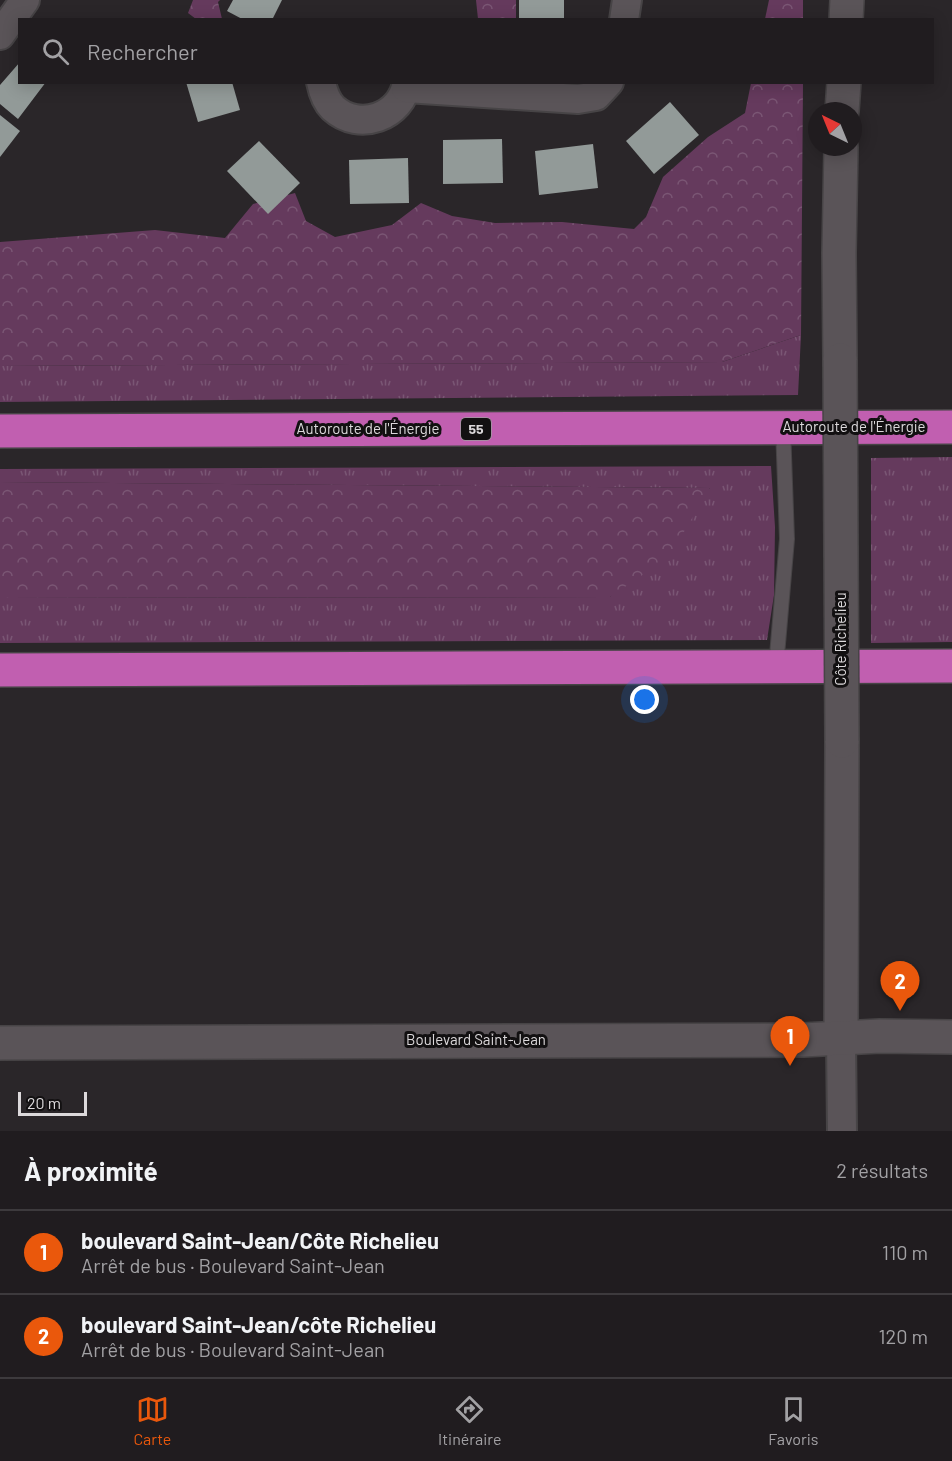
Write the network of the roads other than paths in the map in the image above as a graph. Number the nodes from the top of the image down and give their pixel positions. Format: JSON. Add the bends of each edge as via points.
{"nodes":[{"id":1,"x":25,"y":0,"type":"edge"},
{"id":2,"x":627,"y":0,"type":"edge"},
{"id":3,"x":847,"y":0,"type":"edge"},
{"id":4,"x":624,"y":18,"type":"edge"},
{"id":5,"x":846,"y":18,"type":"edge"},
{"id":6,"x":0,"y":35,"type":"edge"},
{"id":7,"x":321,"y":84,"type":"edge"},
{"id":8,"x":607,"y":84,"type":"edge"},
{"id":9,"x":843,"y":84,"type":"edge"},
{"id":10,"x":407,"y":85,"type":"edge"},
{"id":11,"x":842,"y":102,"type":"edge"},
{"id":12,"x":842,"y":156,"type":"edge"},
{"id":13,"x":783,"y":427,"type":"junction"},
{"id":14,"x":952,"y":427,"type":"edge"},
{"id":15,"x":0,"y":431,"type":"edge"},
{"id":16,"x":952,"y":666,"type":"edge"},
{"id":17,"x":776,"y":667,"type":"junction"},
{"id":18,"x":0,"y":670,"type":"edge"},
{"id":19,"x":952,"y":1037,"type":"edge"},
{"id":20,"x":842,"y":1038,"type":"junction"},
{"id":21,"x":0,"y":1043,"type":"edge"},
{"id":22,"x":842,"y":1131,"type":"edge"}],
"edges":[{"from":1,"to":6,"type":"street"},
{"from":2,"to":4,"type":"street"},
{"from":3,"to":5,"type":"street"},
{"from":7,"to":10,"type":"street","via":[[333,107],[360,120],[389,113],[400,102]]},
{"from":8,"to":10,"type":"street","via":[[596,96],[578,99]]},
{"from":9,"to":11,"type":"street"},
{"from":12,"to":20,"type":"street","name":"Côte Richelieu","bridge":true},
{"from":13,"to":14,"type":"highway","name":"Autoroute de l'Énergie","number":"55"},
{"from":13,"to":15,"type":"highway","name":"Autoroute de l'Énergie","number":"55"},
{"from":13,"to":17,"type":"lane","via":[[787,539]]},
{"from":16,"to":17,"type":"highway"},
{"from":17,"to":18,"type":"highway"},
{"from":19,"to":20,"type":"street","name":"Boulevard Saint-Jean"},
{"from":20,"to":21,"type":"street","name":"Boulevard Saint-Jean"},
{"from":20,"to":22,"type":"street","name":"Côte Richelieu"}]}
